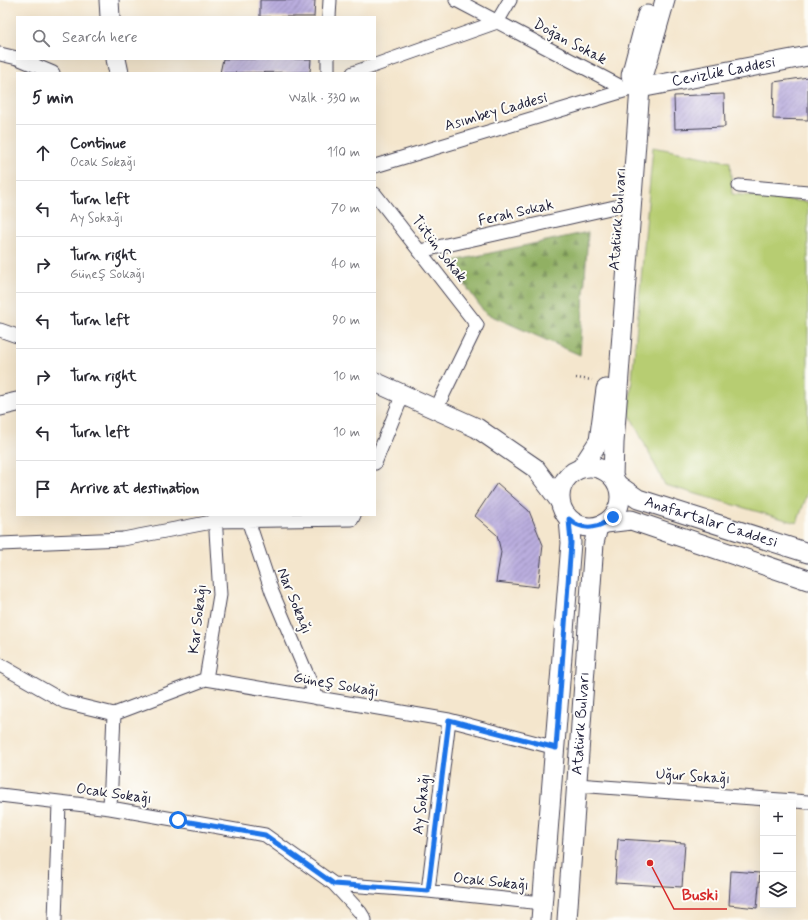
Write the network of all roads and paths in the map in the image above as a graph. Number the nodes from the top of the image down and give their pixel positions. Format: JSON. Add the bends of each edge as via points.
{"nodes":[{"id":1,"x":109,"y":0,"type":"edge"},
{"id":2,"x":330,"y":0,"type":"edge"},
{"id":3,"x":456,"y":0,"type":"edge"},
{"id":4,"x":510,"y":0,"type":"edge"},
{"id":5,"x":652,"y":0,"type":"edge"},
{"id":6,"x":665,"y":0,"type":"edge"},
{"id":7,"x":473,"y":4,"type":"edge"},
{"id":8,"x":110,"y":16,"type":"edge"},
{"id":9,"x":329,"y":16,"type":"edge"},
{"id":10,"x":497,"y":22,"type":"junction"},
{"id":11,"x":0,"y":54,"type":"edge"},
{"id":12,"x":808,"y":56,"type":"edge"},
{"id":13,"x":16,"y":58,"type":"edge"},
{"id":14,"x":22,"y":60,"type":"edge"},
{"id":15,"x":116,"y":60,"type":"edge"},
{"id":16,"x":328,"y":60,"type":"edge"},
{"id":17,"x":51,"y":72,"type":"edge"},
{"id":18,"x":119,"y":72,"type":"edge"},
{"id":19,"x":328,"y":72,"type":"edge"},
{"id":20,"x":356,"y":72,"type":"edge"},
{"id":21,"x":634,"y":89,"type":"junction"},
{"id":22,"x":376,"y":166,"type":"edge"},
{"id":23,"x":739,"y":186,"type":"dead end"},
{"id":24,"x":808,"y":192,"type":"edge"},
{"id":25,"x":376,"y":195,"type":"edge"},
{"id":26,"x":619,"y":206,"type":"junction"},
{"id":27,"x":420,"y":251,"type":"junction"},
{"id":28,"x":0,"y":330,"type":"edge"},
{"id":29,"x":16,"y":336,"type":"edge"},
{"id":30,"x":576,"y":378,"type":"dead end"},
{"id":31,"x":596,"y":380,"type":"dead end"},
{"id":32,"x":376,"y":382,"type":"edge"},
{"id":33,"x":402,"y":394,"type":"junction"},
{"id":34,"x":16,"y":402,"type":"edge"},
{"id":35,"x":0,"y":406,"type":"edge"},
{"id":36,"x":436,"y":409,"type":"junction"},
{"id":37,"x":606,"y":442,"type":"junction"},
{"id":38,"x":376,"y":460,"type":"edge"},
{"id":39,"x":535,"y":468,"type":"junction"},
{"id":40,"x":579,"y":469,"type":"junction"},
{"id":41,"x":616,"y":481,"type":"junction"},
{"id":42,"x":559,"y":500,"type":"junction"},
{"id":43,"x":248,"y":517,"type":"edge"},
{"id":44,"x":353,"y":517,"type":"edge"},
{"id":45,"x":216,"y":518,"type":"edge"},
{"id":46,"x":569,"y":519,"type":"junction"},
{"id":47,"x":602,"y":525,"type":"junction"},
{"id":48,"x":0,"y":544,"type":"edge"},
{"id":49,"x":808,"y":552,"type":"edge"},
{"id":50,"x":808,"y":580,"type":"edge"},
{"id":51,"x":0,"y":665,"type":"edge"},
{"id":52,"x":206,"y":679,"type":"junction"},
{"id":53,"x":317,"y":698,"type":"junction"},
{"id":54,"x":114,"y":714,"type":"junction"},
{"id":55,"x":449,"y":720,"type":"junction"},
{"id":56,"x":556,"y":748,"type":"junction"},
{"id":57,"x":576,"y":785,"type":"junction"},
{"id":58,"x":0,"y":795,"type":"edge"},
{"id":59,"x":808,"y":802,"type":"edge"},
{"id":60,"x":59,"y":803,"type":"junction"},
{"id":61,"x":110,"y":808,"type":"junction"},
{"id":62,"x":334,"y":884,"type":"junction"},
{"id":63,"x":428,"y":891,"type":"junction"},
{"id":64,"x":541,"y":912,"type":"edge"},
{"id":65,"x":56,"y":920,"type":"edge"},
{"id":66,"x":365,"y":920,"type":"edge"},
{"id":67,"x":567,"y":920,"type":"edge"}],
"edges":[{"from":1,"to":8,"type":"main road"},
{"from":2,"to":9,"type":"street"},
{"from":3,"to":7,"type":"street","name":"Doğan Sokak"},
{"from":4,"to":10,"type":"street"},
{"from":5,"to":21,"type":"main road","name":"Atatürk Bulvarı","via":[[638,45]]},
{"from":6,"to":21,"type":"main road"},
{"from":7,"to":10,"type":"street","name":"Doğan Sokak"},
{"from":10,"to":20,"type":"street"},
{"from":10,"to":21,"type":"street","name":"Doğan Sokak"},
{"from":11,"to":13,"type":"street"},
{"from":12,"to":21,"type":"main road","name":"Cevizlik Caddesi"},
{"from":14,"to":17,"type":"street"},
{"from":15,"to":18,"type":"main road"},
{"from":16,"to":19,"type":"street"},
{"from":21,"to":22,"type":"street","name":"Asımbey Caddesi"},
{"from":21,"to":26,"type":"main road","name":"Atatürk Bulvarı"},
{"from":21,"to":37,"type":"main road"},
{"from":23,"to":24,"type":"street"},
{"from":25,"to":27,"type":"street","name":"Tütün Sokak"},
{"from":26,"to":27,"type":"street","name":"Ferah Sokak"},
{"from":26,"to":37,"type":"main road","name":"Atatürk Bulvarı"},
{"from":27,"to":36,"type":"street","name":"Tütün Sokak","via":[[477,325]]},
{"from":28,"to":29,"type":"street"},
{"from":30,"to":31,"type":"path"},
{"from":32,"to":33,"type":"main road"},
{"from":33,"to":36,"type":"main road"},
{"from":33,"to":38,"type":"street"},
{"from":34,"to":35,"type":"main road"},
{"from":36,"to":39,"type":"main road","via":[[477,428]]},
{"from":37,"to":40,"type":"main road"},
{"from":37,"to":41,"type":"main road","name":"Atatürk Bulvarı"},
{"from":39,"to":40,"type":"main road"},
{"from":39,"to":42,"type":"main road"},
{"from":40,"to":41,"type":"main road","via":[[599,468]]},
{"from":40,"to":42,"type":"main road","via":[[563,482]]},
{"from":41,"to":47,"type":"main road","via":[[620,493],[618,510]]},
{"from":41,"to":49,"type":"main road","name":"Anafartalar Caddesi","via":[[638,499]]},
{"from":42,"to":46,"type":"main road"},
{"from":43,"to":44,"type":"street"},
{"from":43,"to":45,"type":"street"},
{"from":43,"to":53,"type":"street","name":"Nar Sokağı","via":[[272,592]]},
{"from":45,"to":48,"type":"street","via":[[123,539]]},
{"from":45,"to":52,"type":"street","name":"Kar Sokağı","via":[[220,595]]},
{"from":46,"to":47,"type":"main road","via":[[580,526]]},
{"from":46,"to":56,"type":"main road","via":[[571,543]]},
{"from":47,"to":50,"type":"main road","via":[[631,520]]},
{"from":47,"to":57,"type":"main road","name":"Atatürk Bulvarı","via":[[594,543]]},
{"from":51,"to":54,"type":"street","via":[[65,702]]},
{"from":52,"to":53,"type":"street","name":"Güneş Sokağı"},
{"from":52,"to":54,"type":"street"},
{"from":53,"to":55,"type":"street","name":"Güneş Sokağı"},
{"from":54,"to":61,"type":"street"},
{"from":55,"to":56,"type":"street","name":"Güneş Sokağı"},
{"from":55,"to":63,"type":"street","name":"Ay Sokağı"},
{"from":56,"to":64,"type":"main road"},
{"from":57,"to":59,"type":"street","name":"Uğur Sokağı"},
{"from":57,"to":67,"type":"main road","name":"Atatürk Bulvarı"},
{"from":58,"to":60,"type":"street","name":"Ocak Sokağı"},
{"from":60,"to":61,"type":"street","name":"Ocak Sokağı"},
{"from":60,"to":65,"type":"street"},
{"from":61,"to":62,"type":"street","name":"Ocak Sokağı","via":[[265,835]]},
{"from":62,"to":63,"type":"street","name":"Ocak Sokağı"},
{"from":62,"to":66,"type":"street"},
{"from":63,"to":64,"type":"street","name":"Ocak Sokağı"}]}
